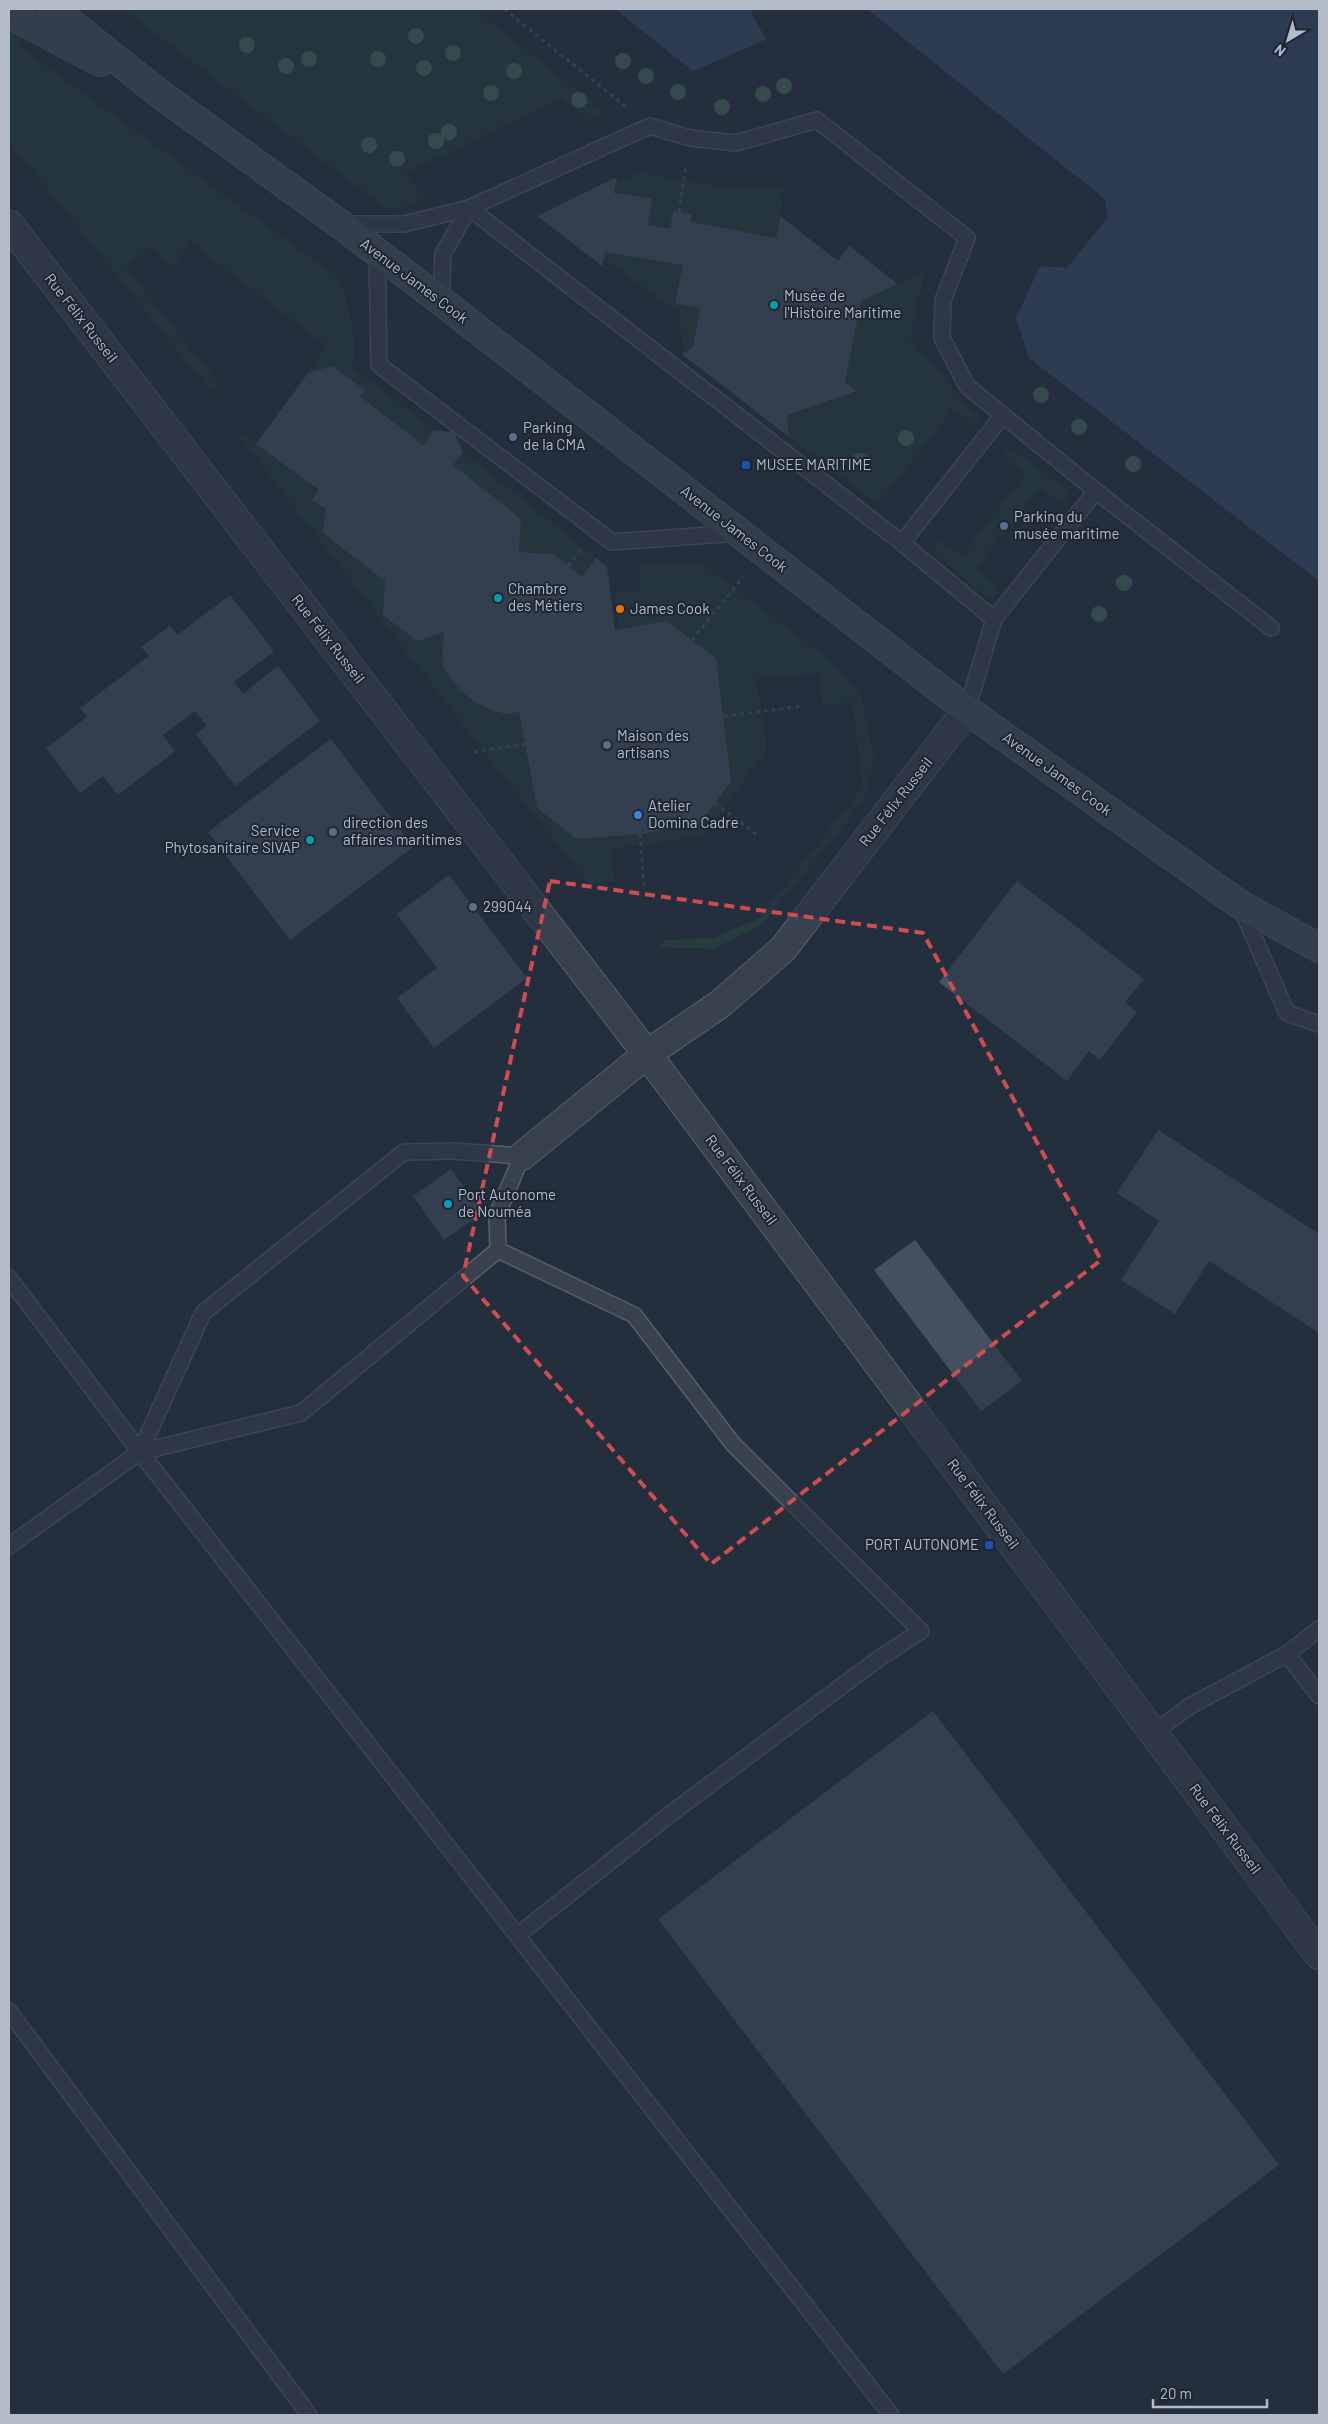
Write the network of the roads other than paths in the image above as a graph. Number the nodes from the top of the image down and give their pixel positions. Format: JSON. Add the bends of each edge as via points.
{"nodes":[{"id":1,"x":53,"y":9,"type":"edge"},
{"id":2,"x":9,"y":14,"type":"edge"},
{"id":3,"x":160,"y":94,"type":"junction"},
{"id":4,"x":469,"y":208,"type":"junction"},
{"id":5,"x":9,"y":224,"type":"edge"},
{"id":6,"x":340,"y":224,"type":"junction"},
{"id":7,"x":377,"y":252,"type":"junction"},
{"id":8,"x":441,"y":301,"type":"junction"},
{"id":9,"x":1003,"y":415,"type":"junction"},
{"id":10,"x":1096,"y":491,"type":"junction"},
{"id":11,"x":740,"y":533,"type":"junction"},
{"id":12,"x":902,"y":543,"type":"junction"},
{"id":13,"x":994,"y":619,"type":"junction"},
{"id":14,"x":1272,"y":628,"type":"dead end"},
{"id":15,"x":967,"y":710,"type":"junction"},
{"id":16,"x":1239,"y":904,"type":"junction"},
{"id":17,"x":1319,"y":948,"type":"edge"},
{"id":18,"x":1319,"y":1024,"type":"edge"},
{"id":19,"x":647,"y":1054,"type":"junction"},
{"id":20,"x":522,"y":1156,"type":"junction"},
{"id":21,"x":498,"y":1250,"type":"junction"},
{"id":22,"x":9,"y":1278,"type":"edge"},
{"id":23,"x":140,"y":1452,"type":"junction"},
{"id":24,"x":9,"y":1546,"type":"edge"},
{"id":25,"x":1319,"y":1630,"type":"edge"},
{"id":26,"x":1287,"y":1654,"type":"junction"},
{"id":27,"x":1319,"y":1696,"type":"edge"},
{"id":28,"x":1154,"y":1734,"type":"junction"},
{"id":29,"x":518,"y":1936,"type":"junction"},
{"id":30,"x":1319,"y":1955,"type":"edge"},
{"id":31,"x":9,"y":2011,"type":"edge"},
{"id":32,"x":309,"y":2415,"type":"edge"},
{"id":33,"x":891,"y":2415,"type":"edge"}],
"edges":[{"from":1,"to":3,"type":"main road","name":"Avenue James Cook"},
{"from":2,"to":3,"type":"main road","name":"Avenue James Cook"},
{"from":3,"to":6,"type":"main road","name":"Avenue James Cook"},
{"from":4,"to":6,"type":"lane","via":[[404,224]]},
{"from":4,"to":8,"type":"lane","via":[[443,254]]},
{"from":4,"to":9,"type":"lane","via":[[650,126],[690,138],[736,143],[817,120],[968,238],[943,300],[942,338],[968,386]]},
{"from":4,"to":12,"type":"lane"},
{"from":5,"to":19,"type":"street","name":"Rue Félix Russeil"},
{"from":6,"to":7,"type":"main road","name":"Avenue James Cook"},
{"from":7,"to":8,"type":"main road","name":"Avenue James Cook"},
{"from":7,"to":11,"type":"lane","via":[[379,365],[612,542]]},
{"from":8,"to":11,"type":"main road","name":"Avenue James Cook"},
{"from":9,"to":10,"type":"lane"},
{"from":9,"to":12,"type":"lane"},
{"from":10,"to":13,"type":"lane"},
{"from":10,"to":14,"type":"lane"},
{"from":11,"to":15,"type":"main road","name":"Avenue James Cook"},
{"from":12,"to":13,"type":"lane"},
{"from":13,"to":15,"type":"lane"},
{"from":15,"to":16,"type":"main road","name":"Avenue James Cook"},
{"from":15,"to":19,"type":"street","name":"Rue Félix Russeil","via":[[783,949],[720,1004]]},
{"from":16,"to":17,"type":"main road","name":"Avenue James Cook"},
{"from":16,"to":18,"type":"lane","via":[[1287,1013]]},
{"from":19,"to":20,"type":"street","name":"Rue Félix Russeil"},
{"from":19,"to":28,"type":"street","name":"Rue Félix Russeil"},
{"from":20,"to":21,"type":"lane","via":[[497,1215]]},
{"from":20,"to":23,"type":"lane","via":[[404,1152],[203,1313]]},
{"from":21,"to":23,"type":"lane","via":[[301,1413]]},
{"from":21,"to":29,"type":"lane","via":[[634,1315],[733,1444],[921,1631],[878,1659],[669,1815]]},
{"from":22,"to":23,"type":"lane"},
{"from":23,"to":24,"type":"lane"},
{"from":23,"to":29,"type":"lane"},
{"from":25,"to":26,"type":"lane"},
{"from":26,"to":27,"type":"lane"},
{"from":26,"to":28,"type":"lane","via":[[1190,1706]]},
{"from":28,"to":30,"type":"street","name":"Rue Félix Russeil"},
{"from":29,"to":33,"type":"lane"},
{"from":31,"to":32,"type":"lane"}]}
